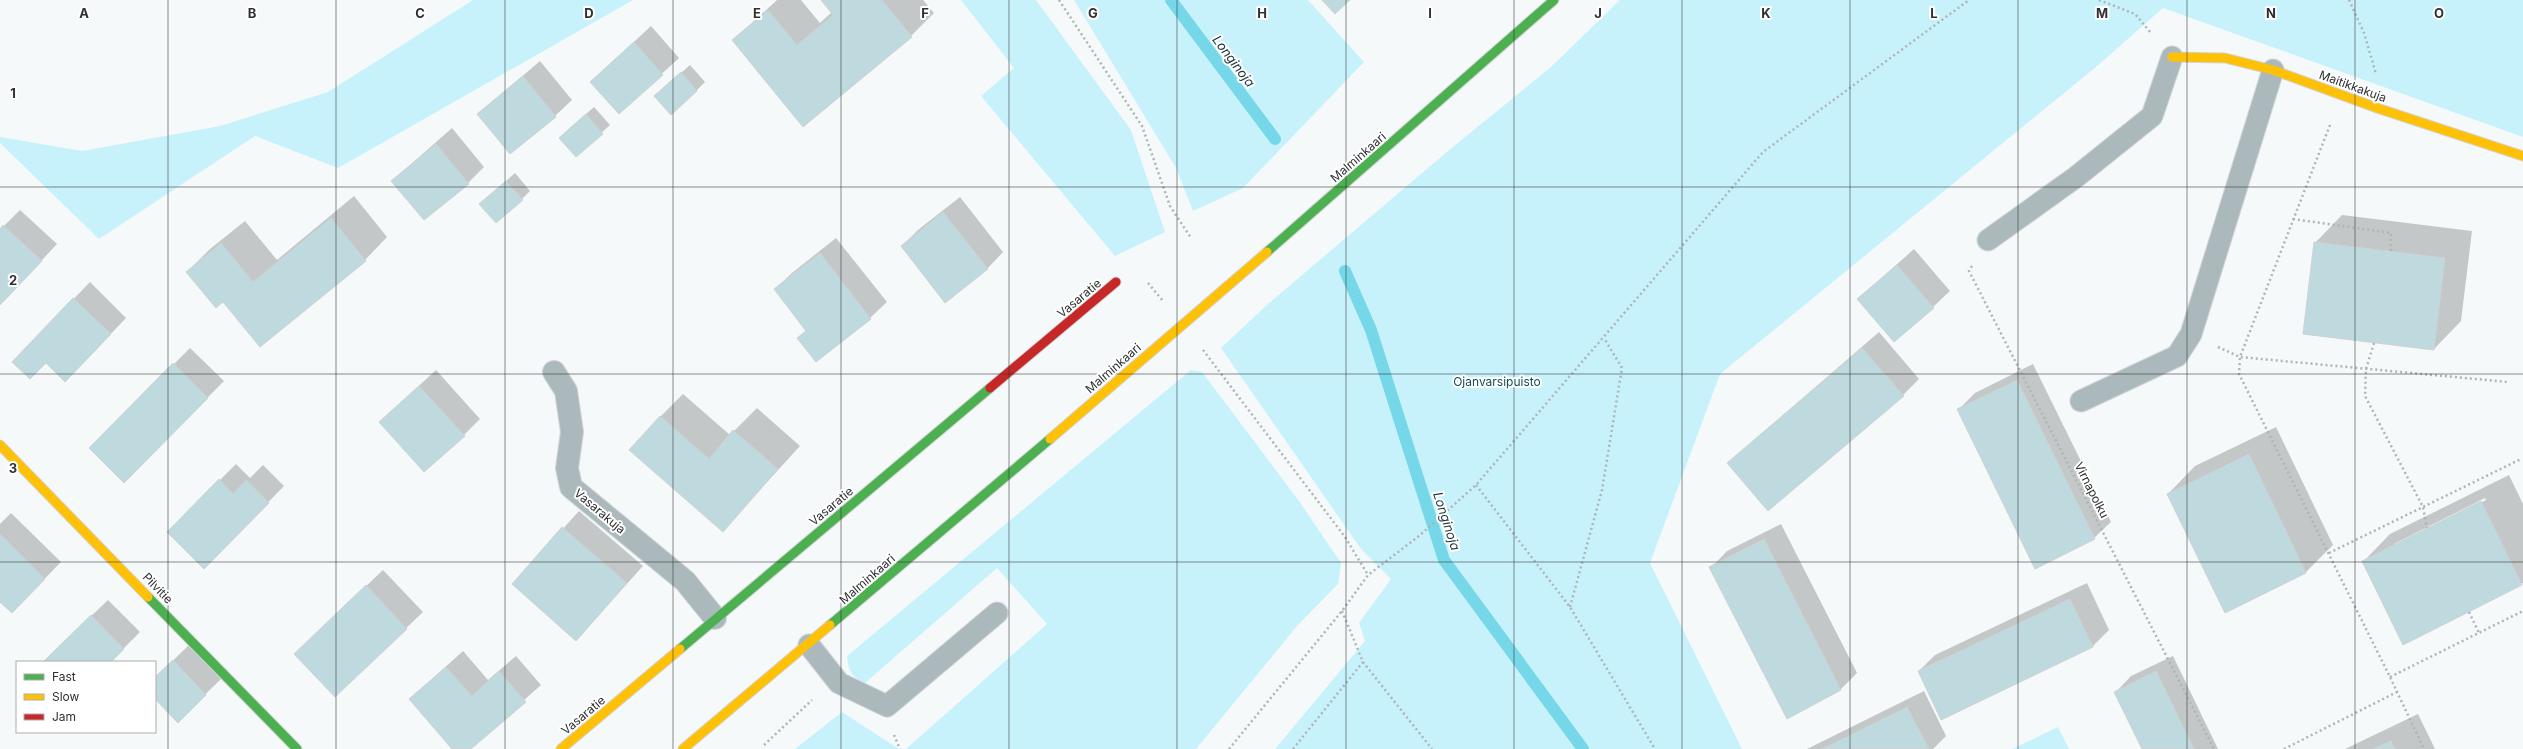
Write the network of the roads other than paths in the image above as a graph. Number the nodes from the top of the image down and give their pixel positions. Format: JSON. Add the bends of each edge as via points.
{"nodes":[{"id":1,"x":1554,"y":0,"type":"edge"},
{"id":2,"x":2172,"y":57,"type":"joint"},
{"id":3,"x":2273,"y":70,"type":"junction"},
{"id":4,"x":2523,"y":156,"type":"edge"},
{"id":5,"x":1988,"y":240,"type":"road end"},
{"id":6,"x":1116,"y":282,"type":"dead end"},
{"id":7,"x":554,"y":372,"type":"dead end"},
{"id":8,"x":2081,"y":401,"type":"dead end"},
{"id":9,"x":0,"y":445,"type":"edge"},
{"id":10,"x":997,"y":613,"type":"dead end"},
{"id":11,"x":715,"y":618,"type":"junction"},
{"id":12,"x":809,"y":645,"type":"junction"},
{"id":13,"x":297,"y":749,"type":"edge"},
{"id":14,"x":561,"y":749,"type":"edge"},
{"id":15,"x":683,"y":749,"type":"edge"}],
"edges":[{"from":1,"to":12,"type":"street","name":"Malminkaari","via":[[1349,182]]},
{"from":2,"to":3,"type":"street","name":"Maitikkakuja","via":[[2225,58]]},
{"from":2,"to":5,"type":"lane","via":[[2152,116],[2076,177]]},
{"from":3,"to":4,"type":"street","name":"Maitikkakuja"},
{"from":3,"to":8,"type":"lane","via":[[2191,334],[2177,356]]},
{"from":6,"to":11,"type":"street","name":"Vasaratie"},
{"from":7,"to":11,"type":"street","name":"Vasarakuja","via":[[566,391],[572,432],[567,468],[571,487],[685,581]]},
{"from":9,"to":13,"type":"street","name":"Pilvitie"},
{"from":10,"to":12,"type":"lane","via":[[887,706],[839,683]]},
{"from":11,"to":14,"type":"street","name":"Vasaratie"},
{"from":12,"to":15,"type":"street","name":"Malminkaari"}]}
